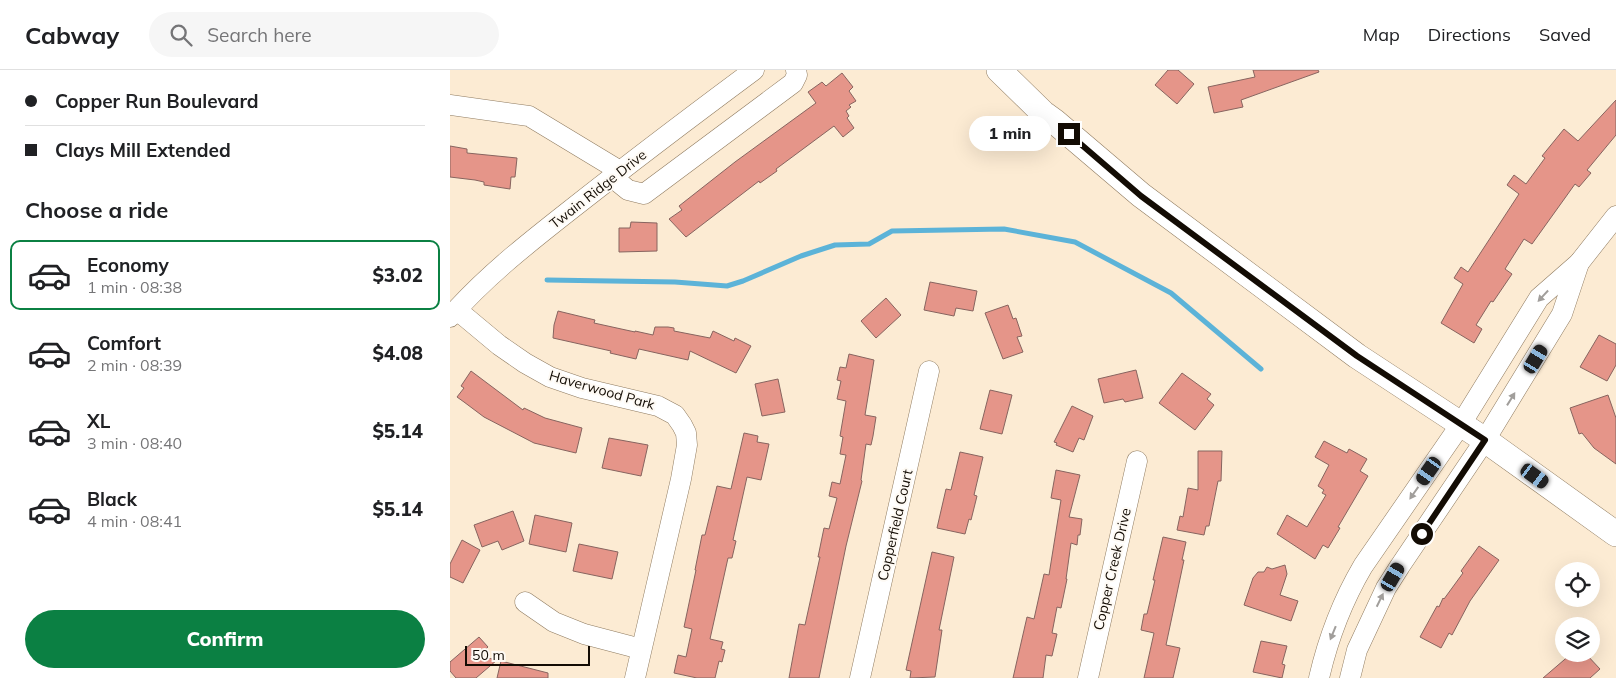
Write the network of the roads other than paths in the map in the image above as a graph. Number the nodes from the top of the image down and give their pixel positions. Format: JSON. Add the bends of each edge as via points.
{"nodes":[{"id":1,"x":754,"y":70,"type":"edge"},
{"id":2,"x":796,"y":70,"type":"edge"},
{"id":3,"x":999,"y":70,"type":"edge"},
{"id":4,"x":450,"y":105,"type":"edge"},
{"id":5,"x":616,"y":174,"type":"junction"},
{"id":6,"x":1616,"y":216,"type":"edge"},
{"id":7,"x":1579,"y":263,"type":"junction"},
{"id":8,"x":453,"y":314,"type":"edge"},
{"id":9,"x":929,"y":371,"type":"dead end"},
{"id":10,"x":1461,"y":424,"type":"junction"},
{"id":11,"x":1485,"y":440,"type":"junction"},
{"id":12,"x":1137,"y":461,"type":"dead end"},
{"id":13,"x":1616,"y":534,"type":"edge"},
{"id":14,"x":526,"y":602,"type":"dead end"},
{"id":15,"x":641,"y":649,"type":"junction"},
{"id":16,"x":634,"y":678,"type":"edge"},
{"id":17,"x":860,"y":678,"type":"edge"},
{"id":18,"x":1088,"y":678,"type":"edge"},
{"id":19,"x":1319,"y":678,"type":"edge"},
{"id":20,"x":1350,"y":678,"type":"edge"}],
"edges":[{"from":1,"to":5,"type":"street","name":"Twain Ridge Drive"},
{"from":2,"to":5,"type":"street","via":[[793,83],[644,194],[628,190]]},
{"from":3,"to":10,"type":"main road","via":[[1043,114],[1141,196],[1357,356]]},
{"from":4,"to":5,"type":"street","via":[[529,116]]},
{"from":5,"to":8,"type":"street","name":"Twain Ridge Drive","via":[[520,250]]},
{"from":6,"to":7,"type":"street"},
{"from":7,"to":10,"type":"street","one_way":true,"via":[[1539,298]]},
{"from":11,"to":7,"type":"street","one_way":true,"via":[[1562,314]]},
{"from":8,"to":15,"type":"street","name":"Haverwood Park","via":[[525,364],[550,377],[658,406],[675,415],[682,425],[687,445],[681,479]]},
{"from":9,"to":17,"type":"street","name":"Copperfield Court"},
{"from":10,"to":11,"type":"main road"},
{"from":10,"to":19,"type":"street","one_way":true,"via":[[1351,586],[1328,644]]},
{"from":11,"to":13,"type":"main road"},
{"from":20,"to":11,"type":"street","one_way":true,"via":[[1358,650],[1386,588]]},
{"from":12,"to":18,"type":"street","name":"Copper Creek Drive"},
{"from":14,"to":15,"type":"street","via":[[554,622],[584,634]]},
{"from":15,"to":16,"type":"street","name":"Haverwood Park"}]}
